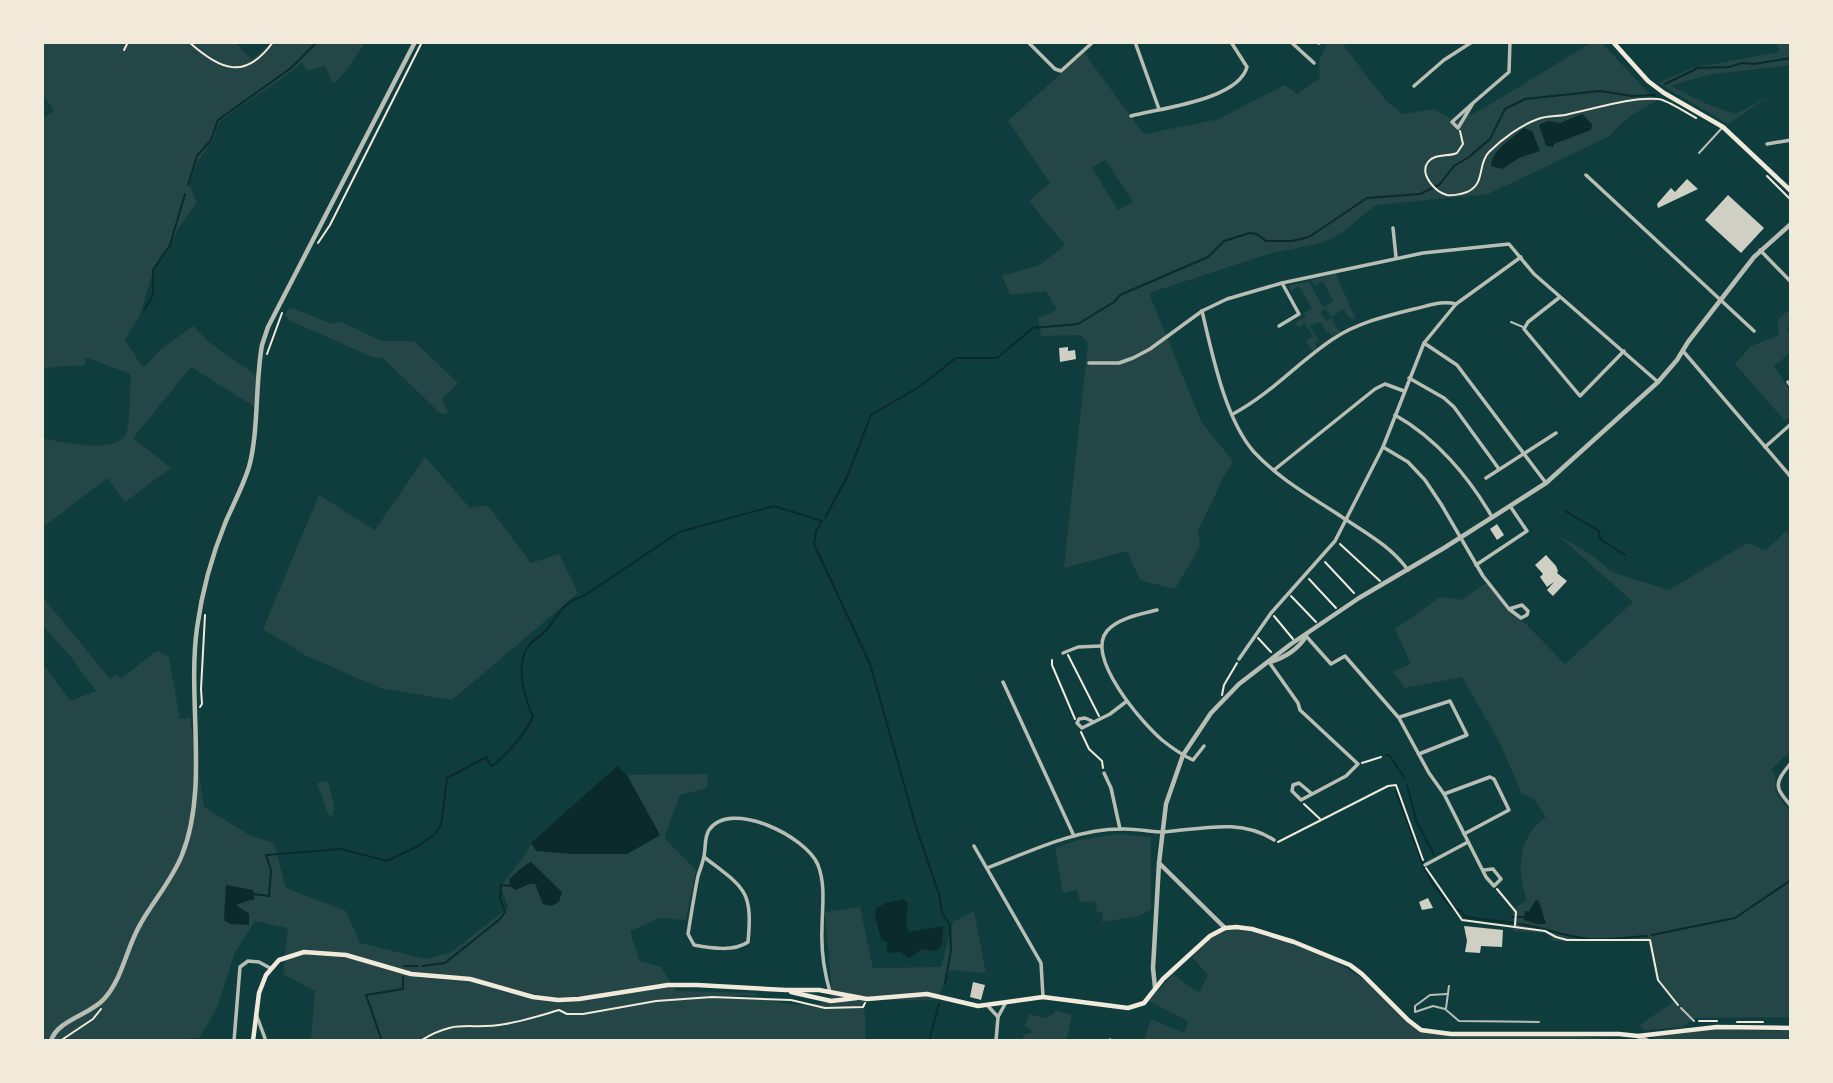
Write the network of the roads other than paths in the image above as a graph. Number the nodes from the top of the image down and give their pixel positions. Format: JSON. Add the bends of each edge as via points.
{"nodes":[{"id":1,"x":415,"y":42,"type":"edge"},
{"id":2,"x":1028,"y":42,"type":"edge"},
{"id":3,"x":1093,"y":42,"type":"edge"},
{"id":4,"x":1135,"y":42,"type":"edge"},
{"id":5,"x":1231,"y":42,"type":"edge"},
{"id":6,"x":1291,"y":42,"type":"edge"},
{"id":7,"x":1472,"y":42,"type":"edge"},
{"id":8,"x":1510,"y":42,"type":"edge"},
{"id":9,"x":1613,"y":42,"type":"edge"},
{"id":10,"x":1314,"y":63,"type":"dead end"},
{"id":11,"x":1414,"y":86,"type":"dead end"},
{"id":12,"x":1473,"y":103,"type":"junction"},
{"id":13,"x":1160,"y":109,"type":"junction"},
{"id":14,"x":1131,"y":116,"type":"dead end"},
{"id":15,"x":1723,"y":127,"type":"junction"},
{"id":16,"x":1791,"y":140,"type":"edge"},
{"id":17,"x":1767,"y":144,"type":"dead end"},
{"id":18,"x":1699,"y":153,"type":"dead end"},
{"id":19,"x":1586,"y":175,"type":"dead end"},
{"id":20,"x":1791,"y":191,"type":"edge"},
{"id":21,"x":1791,"y":224,"type":"edge"},
{"id":22,"x":1394,"y":228,"type":"dead end"},
{"id":23,"x":1760,"y":250,"type":"junction"},
{"id":24,"x":1521,"y":257,"type":"junction"},
{"id":25,"x":1396,"y":258,"type":"junction"},
{"id":26,"x":1791,"y":282,"type":"edge"},
{"id":27,"x":1282,"y":283,"type":"junction"},
{"id":28,"x":1560,"y":297,"type":"junction"},
{"id":29,"x":1721,"y":299,"type":"junction"},
{"id":30,"x":1456,"y":304,"type":"junction"},
{"id":31,"x":1202,"y":311,"type":"junction"},
{"id":32,"x":1511,"y":322,"type":"dead end"},
{"id":33,"x":1279,"y":326,"type":"dead end"},
{"id":34,"x":1524,"y":328,"type":"junction"},
{"id":35,"x":1754,"y":331,"type":"dead end"},
{"id":36,"x":1424,"y":343,"type":"junction"},
{"id":37,"x":1624,"y":351,"type":"junction"},
{"id":38,"x":1682,"y":351,"type":"junction"},
{"id":39,"x":1089,"y":363,"type":"dead end"},
{"id":40,"x":1409,"y":378,"type":"junction"},
{"id":41,"x":1658,"y":382,"type":"junction"},
{"id":42,"x":1404,"y":391,"type":"junction"},
{"id":43,"x":1233,"y":414,"type":"junction"},
{"id":44,"x":1395,"y":415,"type":"junction"},
{"id":45,"x":1791,"y":424,"type":"edge"},
{"id":46,"x":1556,"y":433,"type":"dead end"},
{"id":47,"x":1384,"y":447,"type":"junction"},
{"id":48,"x":1765,"y":447,"type":"junction"},
{"id":49,"x":1525,"y":453,"type":"junction"},
{"id":50,"x":1499,"y":469,"type":"junction"},
{"id":51,"x":1275,"y":470,"type":"junction"},
{"id":52,"x":1791,"y":477,"type":"edge"},
{"id":53,"x":1486,"y":478,"type":"dead end"},
{"id":54,"x":1546,"y":483,"type":"junction"},
{"id":55,"x":1510,"y":505,"type":"junction"},
{"id":56,"x":1492,"y":517,"type":"junction"},
{"id":57,"x":1347,"y":521,"type":"junction"},
{"id":58,"x":1461,"y":537,"type":"junction"},
{"id":59,"x":1476,"y":565,"type":"junction"},
{"id":60,"x":1408,"y":569,"type":"junction"},
{"id":61,"x":1509,"y":609,"type":"junction"},
{"id":62,"x":1157,"y":610,"type":"dead end"},
{"id":63,"x":1306,"y":636,"type":"junction"},
{"id":64,"x":1101,"y":646,"type":"junction"},
{"id":65,"x":1064,"y":652,"type":"road end"},
{"id":66,"x":1239,"y":659,"type":"road end"},
{"id":67,"x":1269,"y":662,"type":"junction"},
{"id":68,"x":1003,"y":682,"type":"dead end"},
{"id":69,"x":1127,"y":701,"type":"junction"},
{"id":70,"x":1399,"y":718,"type":"junction"},
{"id":71,"x":1077,"y":724,"type":"road end"},
{"id":72,"x":1203,"y":746,"type":"dead end"},
{"id":73,"x":1419,"y":754,"type":"junction"},
{"id":74,"x":1183,"y":755,"type":"junction"},
{"id":75,"x":1791,"y":763,"type":"edge"},
{"id":76,"x":1104,"y":773,"type":"road end"},
{"id":77,"x":1311,"y":793,"type":"junction"},
{"id":78,"x":1444,"y":794,"type":"junction"},
{"id":79,"x":1791,"y":806,"type":"edge"},
{"id":80,"x":1120,"y":828,"type":"junction"},
{"id":81,"x":1161,"y":832,"type":"junction"},
{"id":82,"x":1464,"y":834,"type":"junction"},
{"id":83,"x":1074,"y":836,"type":"junction"},
{"id":84,"x":1274,"y":840,"type":"road end"},
{"id":85,"x":1468,"y":842,"type":"junction"},
{"id":86,"x":974,"y":845,"type":"dead end"},
{"id":87,"x":704,"y":857,"type":"junction"},
{"id":88,"x":1159,"y":863,"type":"junction"},
{"id":89,"x":1424,"y":865,"type":"road end"},
{"id":90,"x":987,"y":868,"type":"junction"},
{"id":91,"x":1484,"y":870,"type":"junction"},
{"id":92,"x":1225,"y":928,"type":"junction"},
{"id":93,"x":270,"y":968,"type":"junction"},
{"id":94,"x":825,"y":975,"type":"junction"},
{"id":95,"x":1449,"y":986,"type":"dead end"},
{"id":96,"x":1155,"y":987,"type":"junction"},
{"id":97,"x":786,"y":990,"type":"junction"},
{"id":98,"x":819,"y":990,"type":"junction"},
{"id":99,"x":830,"y":992,"type":"junction"},
{"id":100,"x":1447,"y":994,"type":"junction"},
{"id":101,"x":1043,"y":997,"type":"junction"},
{"id":102,"x":858,"y":998,"type":"junction"},
{"id":103,"x":823,"y":1000,"type":"junction"},
{"id":104,"x":1005,"y":1004,"type":"junction"},
{"id":105,"x":988,"y":1006,"type":"junction"},
{"id":106,"x":1681,"y":1008,"type":"dead end"},
{"id":107,"x":1445,"y":1009,"type":"junction"},
{"id":108,"x":256,"y":1014,"type":"junction"},
{"id":109,"x":998,"y":1017,"type":"junction"},
{"id":110,"x":1694,"y":1021,"type":"dead end"},
{"id":111,"x":1539,"y":1022,"type":"dead end"},
{"id":112,"x":1791,"y":1028,"type":"edge"},
{"id":113,"x":1637,"y":1039,"type":"edge"},
{"id":114,"x":51,"y":1041,"type":"edge"},
{"id":115,"x":234,"y":1041,"type":"edge"},
{"id":116,"x":253,"y":1041,"type":"edge"},
{"id":117,"x":266,"y":1041,"type":"edge"},
{"id":118,"x":996,"y":1041,"type":"edge"},
{"id":119,"x":1648,"y":1041,"type":"edge"}],
"edges":[{"from":1,"to":114,"type":"street","via":[[262,345],[249,465],[216,547],[197,627],[193,818],[182,856],[139,925],[118,978],[104,999],[61,1026]]},
{"from":2,"to":3,"type":"street","via":[[1061,71]]},
{"from":4,"to":13,"type":"street"},
{"from":5,"to":13,"type":"street","via":[[1247,67],[1237,83]]},
{"from":6,"to":10,"type":"street"},
{"from":7,"to":11,"type":"street"},
{"from":8,"to":12,"type":"street","via":[[1509,72]]},
{"from":9,"to":15,"type":"main road","via":[[1654,86]]},
{"from":12,"to":12,"type":"street","via":[[1458,128],[1452,122]]},
{"from":13,"to":14,"type":"street"},
{"from":15,"to":18,"type":"lane"},
{"from":15,"to":20,"type":"main road"},
{"from":16,"to":17,"type":"street"},
{"from":19,"to":29,"type":"street"},
{"from":21,"to":23,"type":"street"},
{"from":22,"to":25,"type":"street"},
{"from":23,"to":26,"type":"street"},
{"from":23,"to":29,"type":"street"},
{"from":24,"to":25,"type":"street","via":[[1509,244]]},
{"from":24,"to":28,"type":"street"},
{"from":24,"to":30,"type":"street"},
{"from":25,"to":27,"type":"street"},
{"from":27,"to":31,"type":"street"},
{"from":27,"to":33,"type":"street","via":[[1299,314]]},
{"from":28,"to":34,"type":"street"},
{"from":28,"to":37,"type":"street"},
{"from":29,"to":35,"type":"street"},
{"from":29,"to":38,"type":"street"},
{"from":30,"to":36,"type":"street"},
{"from":30,"to":43,"type":"street","via":[[1444,302],[1391,315],[1344,333],[1264,396]]},
{"from":31,"to":39,"type":"street","via":[[1133,358]]},
{"from":31,"to":43,"type":"street","via":[[1216,372]]},
{"from":32,"to":34,"type":"lane"},
{"from":34,"to":37,"type":"street","via":[[1580,396]]},
{"from":36,"to":40,"type":"street"},
{"from":36,"to":49,"type":"street","via":[[1457,365]]},
{"from":37,"to":41,"type":"street"},
{"from":38,"to":41,"type":"street"},
{"from":38,"to":48,"type":"street"},
{"from":40,"to":42,"type":"street"},
{"from":40,"to":50,"type":"street","via":[[1454,407]]},
{"from":41,"to":54,"type":"street"},
{"from":42,"to":44,"type":"street"},
{"from":42,"to":51,"type":"street","via":[[1385,384],[1375,388]]},
{"from":43,"to":51,"type":"street","via":[[1248,444]]},
{"from":44,"to":47,"type":"street"},
{"from":44,"to":56,"type":"street","via":[[1436,445]]},
{"from":45,"to":48,"type":"street"},
{"from":46,"to":49,"type":"street"},
{"from":47,"to":57,"type":"street"},
{"from":47,"to":58,"type":"street","via":[[1408,461],[1425,480]]},
{"from":48,"to":52,"type":"street"},
{"from":49,"to":50,"type":"street"},
{"from":49,"to":54,"type":"street"},
{"from":50,"to":53,"type":"street"},
{"from":51,"to":57,"type":"street"},
{"from":54,"to":55,"type":"street"},
{"from":55,"to":56,"type":"street"},
{"from":55,"to":59,"type":"street","via":[[1527,531]]},
{"from":56,"to":58,"type":"street"},
{"from":57,"to":60,"type":"street","via":[[1390,548]]},
{"from":57,"to":66,"type":"street"},
{"from":58,"to":59,"type":"street"},
{"from":58,"to":60,"type":"street"},
{"from":59,"to":61,"type":"street"},
{"from":60,"to":63,"type":"street"},
{"from":61,"to":61,"type":"street","via":[[1522,605],[1528,611],[1521,618]]},
{"from":62,"to":64,"type":"street","via":[[1114,625]]},
{"from":63,"to":67,"type":"street"},
{"from":63,"to":67,"type":"street","via":[[1286,655]]},
{"from":63,"to":70,"type":"street","via":[[1331,664],[1345,656]]},
{"from":64,"to":65,"type":"street"},
{"from":64,"to":69,"type":"street"},
{"from":67,"to":74,"type":"street","via":[[1223,700]]},
{"from":67,"to":77,"type":"street","via":[[1300,710],[1358,764],[1346,776]]},
{"from":68,"to":83,"type":"street"},
{"from":69,"to":71,"type":"street","via":[[1082,728]]},
{"from":69,"to":74,"type":"street","via":[[1154,733]]},
{"from":70,"to":73,"type":"street"},
{"from":70,"to":73,"type":"street","via":[[1450,701],[1467,736]]},
{"from":72,"to":74,"type":"street","via":[[1194,760]]},
{"from":73,"to":78,"type":"street"},
{"from":74,"to":81,"type":"street"},
{"from":75,"to":79,"type":"street","via":[[1777,786]]},
{"from":76,"to":80,"type":"street"},
{"from":77,"to":77,"type":"street","via":[[1301,800],[1292,791],[1293,785],[1299,783]]},
{"from":78,"to":82,"type":"street"},
{"from":78,"to":82,"type":"street","via":[[1490,777],[1511,812]]},
{"from":80,"to":81,"type":"street"},
{"from":80,"to":83,"type":"street"},
{"from":81,"to":84,"type":"street","via":[[1243,827]]},
{"from":81,"to":88,"type":"street"},
{"from":82,"to":85,"type":"street"},
{"from":83,"to":90,"type":"street"},
{"from":85,"to":89,"type":"street"},
{"from":85,"to":91,"type":"street"},
{"from":86,"to":90,"type":"street"},
{"from":87,"to":87,"type":"street","via":[[691,913],[690,941],[701,946],[741,947],[748,942],[747,894]]},
{"from":87,"to":94,"type":"street","via":[[711,827],[732,820],[757,822],[785,832],[810,852],[823,887]]},
{"from":88,"to":92,"type":"street"},
{"from":88,"to":96,"type":"street"},
{"from":90,"to":101,"type":"street","via":[[1041,963]]},
{"from":91,"to":91,"type":"street","via":[[1494,886],[1501,879],[1493,869]]},
{"from":92,"to":96,"type":"main road","via":[[1210,936]]},
{"from":92,"to":113,"type":"main road","via":[[1247,928],[1350,965],[1408,1020],[1429,1033],[1614,1034]]},
{"from":93,"to":97,"type":"main road","via":[[290,955],[318,951],[558,1000],[668,985]]},
{"from":93,"to":108,"type":"main road","via":[[260,988]]},
{"from":93,"to":115,"type":"street","via":[[248,961],[240,967]]},
{"from":94,"to":98,"type":"street"},
{"from":94,"to":99,"type":"street"},
{"from":95,"to":100,"type":"lane"},
{"from":96,"to":101,"type":"main road","via":[[1144,1003],[1132,1008]]},
{"from":97,"to":98,"type":"main road"},
{"from":97,"to":103,"type":"main road"},
{"from":98,"to":99,"type":"main road"},
{"from":98,"to":103,"type":"main road"},
{"from":99,"to":102,"type":"main road"},
{"from":99,"to":103,"type":"main road"},
{"from":100,"to":107,"type":"lane"},
{"from":100,"to":107,"type":"lane","via":[[1426,997],[1415,1006],[1415,1012],[1429,1006]]},
{"from":101,"to":104,"type":"main road"},
{"from":102,"to":103,"type":"main road"},
{"from":102,"to":105,"type":"main road","via":[[927,994]]},
{"from":104,"to":105,"type":"main road"},
{"from":104,"to":109,"type":"street"},
{"from":105,"to":109,"type":"street"},
{"from":106,"to":110,"type":"lane"},
{"from":107,"to":111,"type":"lane","via":[[1459,1021]]},
{"from":108,"to":116,"type":"main road"},
{"from":108,"to":117,"type":"street"},
{"from":109,"to":118,"type":"street"},
{"from":112,"to":113,"type":"main road","via":[[1717,1027]]},
{"from":113,"to":119,"type":"street"}]}
